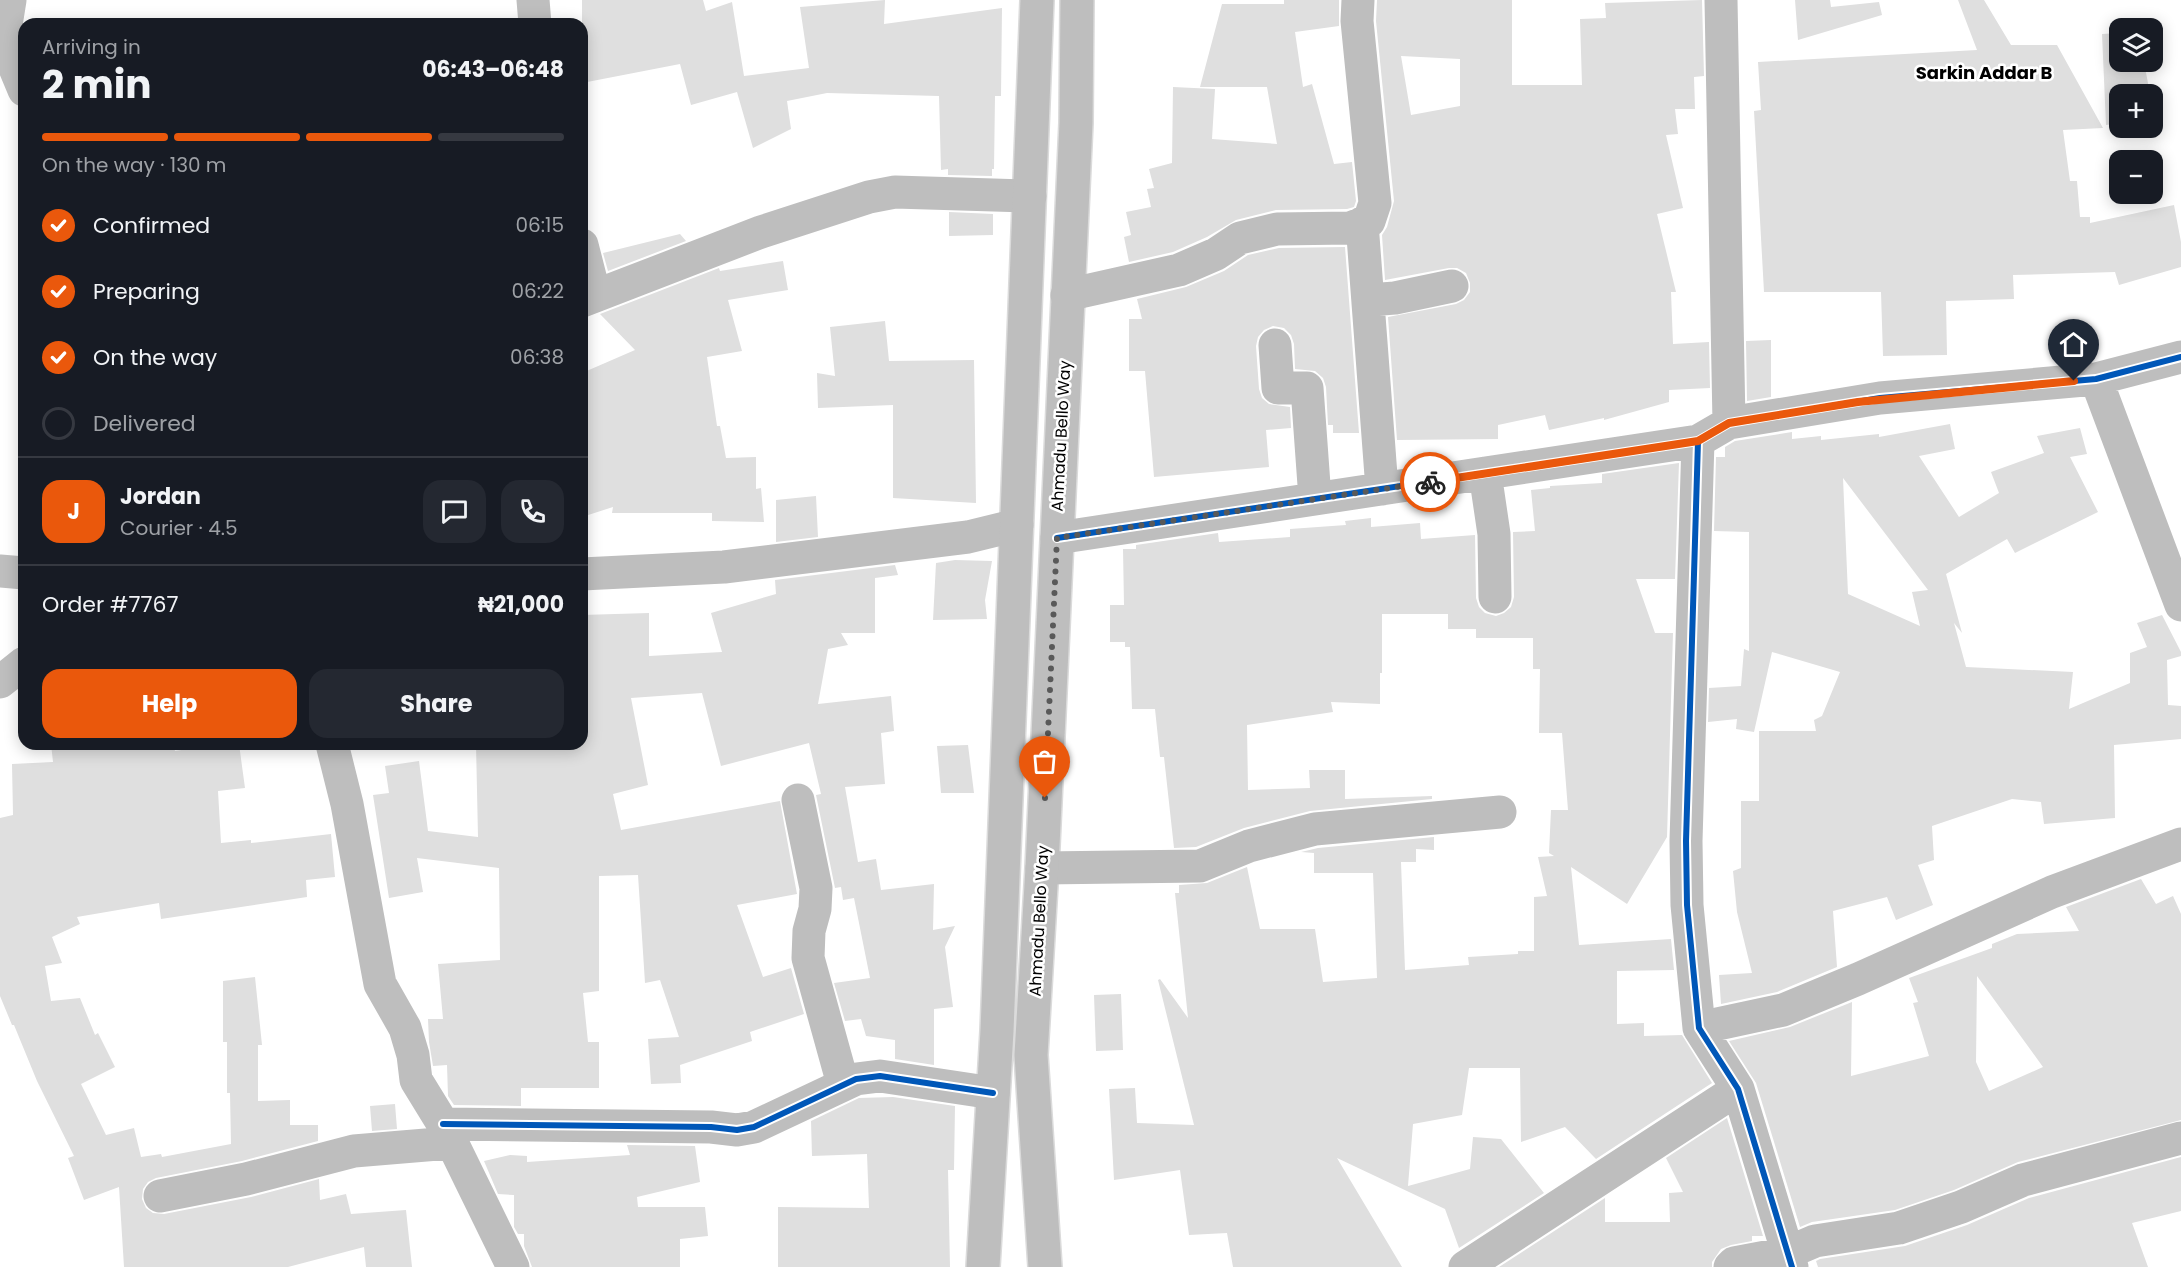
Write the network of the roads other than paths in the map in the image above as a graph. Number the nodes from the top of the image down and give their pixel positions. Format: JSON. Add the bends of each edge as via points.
{"nodes":[{"id":1,"x":10,"y":0,"type":"edge"},
{"id":2,"x":533,"y":0,"type":"edge"},
{"id":3,"x":1036,"y":0,"type":"edge"},
{"id":4,"x":1077,"y":0,"type":"edge"},
{"id":5,"x":1358,"y":0,"type":"edge"},
{"id":6,"x":1721,"y":0,"type":"edge"},
{"id":7,"x":534,"y":18,"type":"edge"},
{"id":8,"x":18,"y":76,"type":"edge"},
{"id":9,"x":1030,"y":196,"type":"junction"},
{"id":10,"x":1362,"y":223,"type":"junction"},
{"id":11,"x":1452,"y":286,"type":"dead end"},
{"id":12,"x":1067,"y":295,"type":"junction"},
{"id":13,"x":588,"y":298,"type":"edge"},
{"id":14,"x":1368,"y":300,"type":"junction"},
{"id":15,"x":1275,"y":345,"type":"dead end"},
{"id":16,"x":2181,"y":357,"type":"edge"},
{"id":17,"x":2096,"y":379,"type":"junction"},
{"id":18,"x":1729,"y":423,"type":"junction"},
{"id":19,"x":1698,"y":441,"type":"junction"},
{"id":20,"x":1485,"y":474,"type":"junction"},
{"id":21,"x":1382,"y":489,"type":"junction"},
{"id":22,"x":1315,"y":499,"type":"junction"},
{"id":23,"x":1017,"y":525,"type":"junction"},
{"id":24,"x":1057,"y":538,"type":"junction"},
{"id":25,"x":0,"y":571,"type":"edge"},
{"id":26,"x":18,"y":572,"type":"edge"},
{"id":27,"x":588,"y":574,"type":"edge"},
{"id":28,"x":1495,"y":597,"type":"dead end"},
{"id":29,"x":2181,"y":605,"type":"edge"},
{"id":30,"x":18,"y":668,"type":"edge"},
{"id":31,"x":0,"y":682,"type":"edge"},
{"id":32,"x":334,"y":750,"type":"edge"},
{"id":33,"x":798,"y":800,"type":"dead end"},
{"id":34,"x":1500,"y":812,"type":"dead end"},
{"id":35,"x":2181,"y":844,"type":"edge"},
{"id":36,"x":1042,"y":868,"type":"junction"},
{"id":37,"x":1699,"y":1028,"type":"junction"},
{"id":38,"x":843,"y":1084,"type":"junction"},
{"id":39,"x":1738,"y":1089,"type":"junction"},
{"id":40,"x":993,"y":1093,"type":"junction"},
{"id":41,"x":446,"y":1134,"type":"junction"},
{"id":42,"x":2181,"y":1138,"type":"edge"},
{"id":43,"x":160,"y":1196,"type":"dead end"},
{"id":44,"x":1789,"y":1260,"type":"edge"},
{"id":45,"x":513,"y":1267,"type":"edge"},
{"id":46,"x":983,"y":1267,"type":"edge"},
{"id":47,"x":1045,"y":1267,"type":"edge"},
{"id":48,"x":1465,"y":1267,"type":"edge"},
{"id":49,"x":1730,"y":1267,"type":"edge"}],
"edges":[{"from":1,"to":8,"type":"main road","via":[[5,31]]},
{"from":2,"to":7,"type":"main road"},
{"from":3,"to":9,"type":"main road"},
{"from":4,"to":12,"type":"main road","name":"Ahmadu Bello Way","via":[[1076,123]]},
{"from":5,"to":10,"type":"main road","via":[[1375,203],[1369,220]]},
{"from":6,"to":18,"type":"main road"},
{"from":9,"to":13,"type":"main road","via":[[895,192],[870,197],[761,232]]},
{"from":9,"to":23,"type":"main road"},
{"from":10,"to":12,"type":"main road","via":[[1350,228],[1277,229],[1240,238],[1216,254],[1179,270]]},
{"from":10,"to":14,"type":"main road"},
{"from":11,"to":14,"type":"main road"},
{"from":12,"to":24,"type":"main road","name":"Ahmadu Bello Way"},
{"from":14,"to":21,"type":"main road"},
{"from":15,"to":22,"type":"main road","via":[[1278,388],[1307,387]]},
{"from":16,"to":17,"type":"main road"},
{"from":17,"to":18,"type":"main road","via":[[1880,398]]},
{"from":17,"to":29,"type":"main road"},
{"from":18,"to":19,"type":"main road"},
{"from":19,"to":20,"type":"main road"},
{"from":19,"to":37,"type":"main road","via":[[1686,841],[1687,905]]},
{"from":20,"to":21,"type":"main road"},
{"from":20,"to":28,"type":"main road","via":[[1494,534]]},
{"from":21,"to":22,"type":"main road"},
{"from":22,"to":24,"type":"main road"},
{"from":23,"to":27,"type":"main road","via":[[968,537],[724,567]]},
{"from":23,"to":40,"type":"main road"},
{"from":24,"to":36,"type":"main road","name":"Ahmadu Bello Way"},
{"from":25,"to":26,"type":"main road"},
{"from":30,"to":31,"type":"main road"},
{"from":32,"to":41,"type":"main road","via":[[380,984],[405,1028],[417,1080]]},
{"from":33,"to":38,"type":"main road","via":[[816,888],[808,958]]},
{"from":34,"to":36,"type":"main road","via":[[1315,829],[1248,846],[1200,866]]},
{"from":35,"to":37,"type":"main road","via":[[2052,892],[1783,1010]]},
{"from":36,"to":47,"type":"main road","name":"Ahmadu Bello Way","via":[[1031,1055]]},
{"from":37,"to":39,"type":"main road"},
{"from":38,"to":40,"type":"main road","via":[[880,1076]]},
{"from":38,"to":41,"type":"main road","via":[[754,1127],[737,1130]]},
{"from":39,"to":44,"type":"main road"},
{"from":39,"to":48,"type":"main road"},
{"from":40,"to":46,"type":"main road"},
{"from":41,"to":43,"type":"main road"},
{"from":41,"to":45,"type":"main road"},
{"from":42,"to":44,"type":"main road","via":[[2024,1180],[1899,1228],[1815,1241]]},
{"from":44,"to":49,"type":"main road","via":[[1734,1263]]}]}
